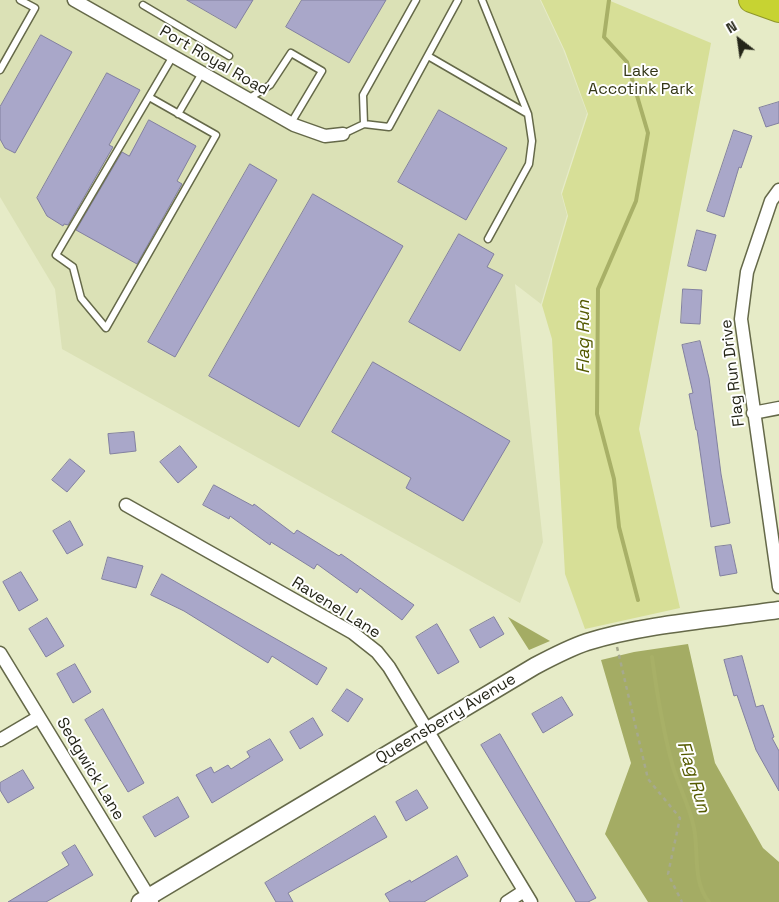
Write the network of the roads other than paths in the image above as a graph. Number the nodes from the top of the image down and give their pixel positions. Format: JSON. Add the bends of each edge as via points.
{"nodes":[{"id":1,"x":20,"y":0,"type":"edge"},
{"id":2,"x":74,"y":0,"type":"edge"},
{"id":3,"x":416,"y":0,"type":"edge"},
{"id":4,"x":458,"y":0,"type":"edge"},
{"id":5,"x":482,"y":0,"type":"edge"},
{"id":6,"x":751,"y":0,"type":"edge"},
{"id":7,"x":143,"y":5,"type":"dead end"},
{"id":8,"x":779,"y":10,"type":"edge"},
{"id":9,"x":173,"y":56,"type":"junction"},
{"id":10,"x":229,"y":56,"type":"dead end"},
{"id":11,"x":428,"y":56,"type":"junction"},
{"id":12,"x":0,"y":70,"type":"edge"},
{"id":13,"x":202,"y":73,"type":"junction"},
{"id":14,"x":149,"y":98,"type":"junction"},
{"id":15,"x":248,"y":99,"type":"junction"},
{"id":16,"x":178,"y":114,"type":"junction"},
{"id":17,"x":528,"y":114,"type":"junction"},
{"id":18,"x":291,"y":123,"type":"junction"},
{"id":19,"x":364,"y":124,"type":"junction"},
{"id":20,"x":343,"y":134,"type":"joint"},
{"id":21,"x":779,"y":190,"type":"edge"},
{"id":22,"x":488,"y":239,"type":"dead end"},
{"id":23,"x":779,"y":408,"type":"edge"},
{"id":24,"x":753,"y":413,"type":"junction"},
{"id":25,"x":126,"y":505,"type":"dead end"},
{"id":26,"x":779,"y":587,"type":"edge"},
{"id":27,"x":779,"y":610,"type":"edge"},
{"id":28,"x":0,"y":653,"type":"edge"},
{"id":29,"x":39,"y":717,"type":"junction"},
{"id":30,"x":428,"y":730,"type":"junction"},
{"id":31,"x":0,"y":740,"type":"edge"},
{"id":32,"x":528,"y":897,"type":"edge"},
{"id":33,"x":147,"y":900,"type":"edge"},
{"id":34,"x":506,"y":902,"type":"edge"}],
"edges":[{"from":1,"to":12,"type":"lane","via":[[36,8]]},
{"from":2,"to":9,"type":"street","name":"Port Royal Road"},
{"from":3,"to":19,"type":"lane","via":[[363,95]]},
{"from":4,"to":11,"type":"lane"},
{"from":5,"to":17,"type":"lane"},
{"from":6,"to":8,"type":"highway"},
{"from":7,"to":10,"type":"lane"},
{"from":9,"to":13,"type":"street","name":"Port Royal Road"},
{"from":9,"to":14,"type":"lane"},
{"from":11,"to":17,"type":"lane"},
{"from":11,"to":19,"type":"lane","via":[[388,127]]},
{"from":13,"to":15,"type":"street","name":"Port Royal Road"},
{"from":13,"to":16,"type":"lane"},
{"from":14,"to":16,"type":"lane"},
{"from":14,"to":16,"type":"lane","via":[[56,255],[73,267],[81,298],[106,328],[216,135]]},
{"from":15,"to":18,"type":"street","name":"Port Royal Road"},
{"from":15,"to":18,"type":"lane","via":[[270,85],[291,53],[322,71]]},
{"from":17,"to":22,"type":"lane","via":[[532,141],[529,164]]},
{"from":18,"to":20,"type":"street","name":"Port Royal Road","via":[[325,136]]},
{"from":19,"to":20,"type":"lane"},
{"from":21,"to":24,"type":"street","name":"Flag Run Drive","via":[[771,201],[747,272],[742,306]]},
{"from":23,"to":24,"type":"street"},
{"from":24,"to":26,"type":"street","name":"Flag Run Drive"},
{"from":25,"to":30,"type":"street","name":"Ravenel Lane","via":[[364,641],[390,666]]},
{"from":27,"to":30,"type":"street","name":"Queensberry Avenue","via":[[608,636],[586,643],[535,666]]},
{"from":28,"to":29,"type":"street","name":"Sedgwick Lane"},
{"from":29,"to":31,"type":"street"},
{"from":29,"to":33,"type":"street","name":"Sedgwick Lane"},
{"from":30,"to":32,"type":"street","name":"Ravenel Lane"},
{"from":30,"to":33,"type":"street","name":"Queensberry Avenue"},
{"from":32,"to":34,"type":"street"}]}
